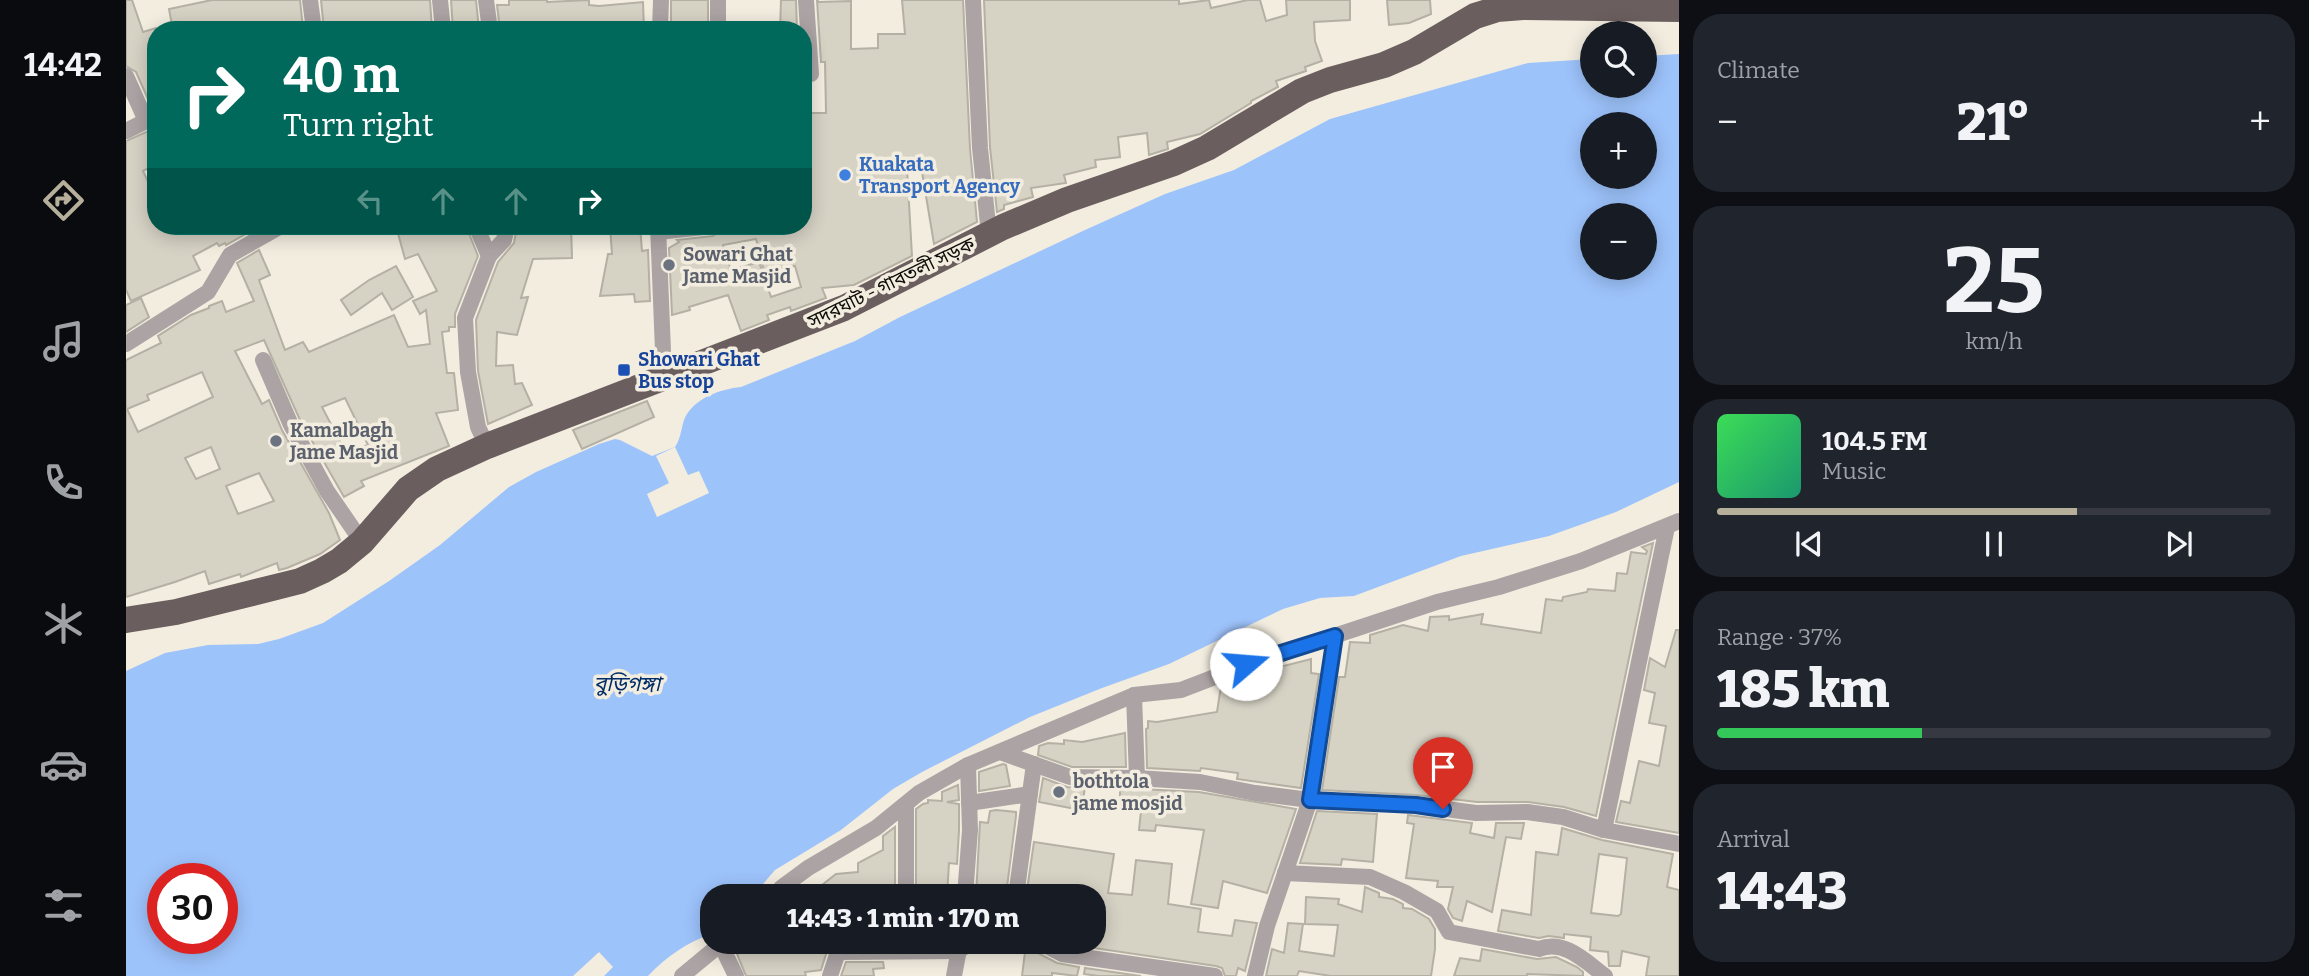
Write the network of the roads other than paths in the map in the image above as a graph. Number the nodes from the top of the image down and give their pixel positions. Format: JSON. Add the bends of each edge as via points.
{"nodes":[{"id":1,"x":310,"y":0,"type":"edge"},
{"id":2,"x":440,"y":0,"type":"edge"},
{"id":3,"x":486,"y":0,"type":"edge"},
{"id":4,"x":661,"y":0,"type":"edge"},
{"id":5,"x":718,"y":0,"type":"edge"},
{"id":6,"x":806,"y":0,"type":"edge"},
{"id":7,"x":973,"y":0,"type":"edge"},
{"id":8,"x":1524,"y":3,"type":"edge"},
{"id":9,"x":1679,"y":9,"type":"edge"},
{"id":10,"x":313,"y":21,"type":"edge"},
{"id":11,"x":442,"y":21,"type":"edge"},
{"id":12,"x":489,"y":21,"type":"edge"},
{"id":13,"x":660,"y":21,"type":"edge"},
{"id":14,"x":718,"y":21,"type":"edge"},
{"id":15,"x":807,"y":21,"type":"edge"},
{"id":16,"x":126,"y":76,"type":"edge"},
{"id":17,"x":126,"y":131,"type":"edge"},
{"id":18,"x":989,"y":234,"type":"junction"},
{"id":19,"x":265,"y":235,"type":"edge"},
{"id":20,"x":480,"y":235,"type":"edge"},
{"id":21,"x":505,"y":235,"type":"edge"},
{"id":22,"x":658,"y":235,"type":"edge"},
{"id":23,"x":488,"y":256,"type":"junction"},
{"id":24,"x":126,"y":344,"type":"edge"},
{"id":25,"x":263,"y":360,"type":"dead end"},
{"id":26,"x":664,"y":376,"type":"junction"},
{"id":27,"x":487,"y":446,"type":"junction"},
{"id":28,"x":1673,"y":524,"type":"edge"},
{"id":29,"x":362,"y":542,"type":"junction"},
{"id":30,"x":126,"y":620,"type":"edge"},
{"id":31,"x":1335,"y":636,"type":"junction"},
{"id":32,"x":1134,"y":695,"type":"junction"},
{"id":33,"x":1000,"y":752,"type":"junction"},
{"id":34,"x":1034,"y":764,"type":"junction"},
{"id":35,"x":968,"y":765,"type":"junction"},
{"id":36,"x":1137,"y":778,"type":"junction"},
{"id":37,"x":1030,"y":794,"type":"junction"},
{"id":38,"x":1310,"y":800,"type":"junction"},
{"id":39,"x":969,"y":803,"type":"junction"},
{"id":40,"x":905,"y":806,"type":"junction"},
{"id":41,"x":1604,"y":830,"type":"junction"},
{"id":42,"x":1679,"y":844,"type":"edge"},
{"id":43,"x":1285,"y":873,"type":"junction"},
{"id":44,"x":786,"y":884,"type":"edge"},
{"id":45,"x":906,"y":884,"type":"edge"},
{"id":46,"x":966,"y":884,"type":"edge"},
{"id":47,"x":1018,"y":884,"type":"edge"},
{"id":48,"x":708,"y":954,"type":"edge"},
{"id":49,"x":727,"y":954,"type":"edge"},
{"id":50,"x":837,"y":954,"type":"edge"},
{"id":51,"x":958,"y":954,"type":"edge"},
{"id":52,"x":1062,"y":954,"type":"edge"},
{"id":53,"x":682,"y":976,"type":"edge"},
{"id":54,"x":736,"y":976,"type":"edge"},
{"id":55,"x":830,"y":976,"type":"edge"},
{"id":56,"x":954,"y":976,"type":"edge"},
{"id":57,"x":1215,"y":976,"type":"edge"},
{"id":58,"x":1255,"y":976,"type":"edge"},
{"id":59,"x":1605,"y":976,"type":"edge"}],
"edges":[{"from":1,"to":10,"type":"street"},
{"from":2,"to":11,"type":"street"},
{"from":3,"to":12,"type":"street"},
{"from":4,"to":13,"type":"street"},
{"from":5,"to":14,"type":"street"},
{"from":6,"to":15,"type":"street"},
{"from":7,"to":18,"type":"street"},
{"from":8,"to":9,"type":"highway","name":"সদরঘাট - গাবতলী সড়ক"},
{"from":8,"to":18,"type":"highway","name":"সদরঘাট - গাবতলী সড়ক","via":[[1475,16],[1384,65],[1302,91],[1174,163],[1067,200]]},
{"from":16,"to":17,"type":"street","via":[[146,121]]},
{"from":18,"to":26,"type":"highway","name":"সদরঘাট - গাবতলী সড়ক","via":[[844,308]]},
{"from":19,"to":24,"type":"street","via":[[229,255],[208,292]]},
{"from":20,"to":23,"type":"street"},
{"from":21,"to":23,"type":"street"},
{"from":22,"to":26,"type":"street"},
{"from":23,"to":27,"type":"street","via":[[466,318],[470,383],[478,427]]},
{"from":25,"to":29,"type":"street","via":[[291,425]]},
{"from":26,"to":27,"type":"highway","name":"সদরঘাট - গাবতলী সড়ক"},
{"from":27,"to":29,"type":"highway","name":"সদরঘাট - গাবতলী সড়ক","via":[[437,469],[408,489]]},
{"from":28,"to":31,"type":"street","via":[[1558,568]]},
{"from":28,"to":41,"type":"street"},
{"from":29,"to":30,"type":"highway","name":"সদরঘাট - গাবতলী সড়ক","via":[[300,582]]},
{"from":31,"to":32,"type":"street","via":[[1181,690]]},
{"from":31,"to":38,"type":"street"},
{"from":32,"to":33,"type":"street"},
{"from":32,"to":36,"type":"street"},
{"from":33,"to":34,"type":"street"},
{"from":33,"to":35,"type":"street"},
{"from":34,"to":36,"type":"street","via":[[1070,777]]},
{"from":34,"to":37,"type":"street"},
{"from":35,"to":39,"type":"street"},
{"from":35,"to":40,"type":"street"},
{"from":36,"to":38,"type":"street","via":[[1200,782]]},
{"from":37,"to":39,"type":"street"},
{"from":37,"to":47,"type":"street"},
{"from":38,"to":41,"type":"street","via":[[1475,813],[1527,812]]},
{"from":38,"to":43,"type":"street"},
{"from":39,"to":46,"type":"street"},
{"from":40,"to":44,"type":"street"},
{"from":40,"to":45,"type":"street"},
{"from":41,"to":42,"type":"street"},
{"from":43,"to":58,"type":"street"},
{"from":43,"to":59,"type":"street","via":[[1370,877],[1437,911],[1449,932],[1539,949],[1548,945],[1567,948]]},
{"from":48,"to":53,"type":"street"},
{"from":49,"to":54,"type":"street"},
{"from":50,"to":55,"type":"street"},
{"from":51,"to":56,"type":"street"},
{"from":52,"to":57,"type":"street"}]}
